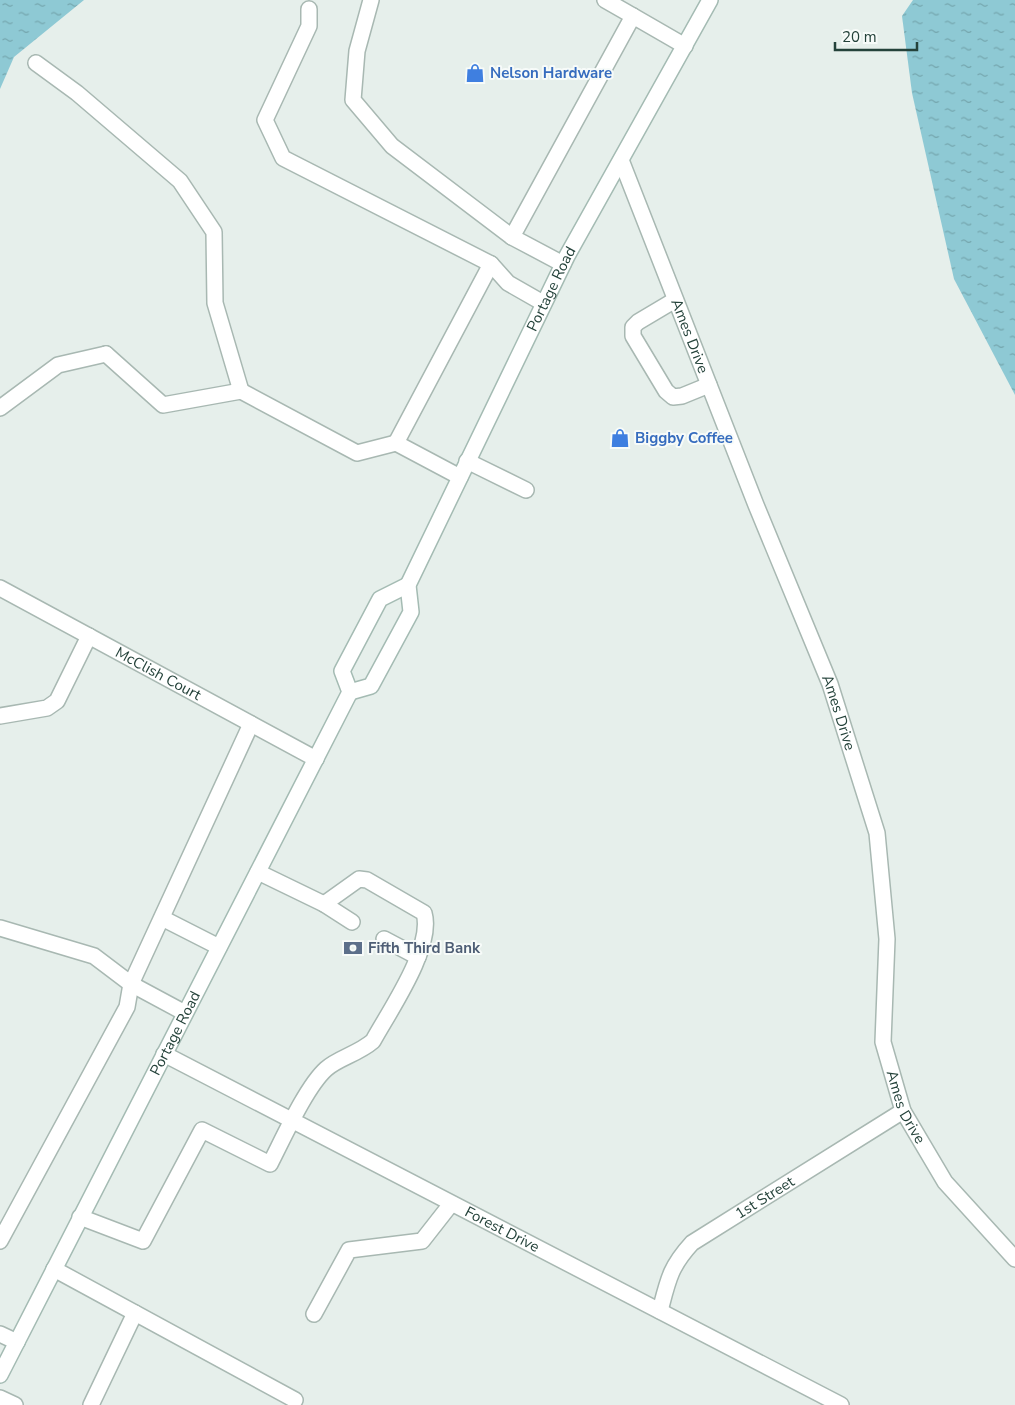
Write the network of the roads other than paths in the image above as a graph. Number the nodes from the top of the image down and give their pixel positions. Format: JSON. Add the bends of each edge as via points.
{"nodes":[{"id":1,"x":371,"y":0,"type":"edge"},
{"id":2,"x":605,"y":0,"type":"edge"},
{"id":3,"x":710,"y":0,"type":"edge"},
{"id":4,"x":309,"y":9,"type":"dead end"},
{"id":5,"x":633,"y":16,"type":"junction"},
{"id":6,"x":685,"y":46,"type":"junction"},
{"id":7,"x":36,"y":63,"type":"dead end"},
{"id":8,"x":621,"y":160,"type":"junction"},
{"id":9,"x":512,"y":237,"type":"junction"},
{"id":10,"x":491,"y":264,"type":"junction"},
{"id":11,"x":563,"y":264,"type":"junction"},
{"id":12,"x":676,"y":300,"type":"junction"},
{"id":13,"x":543,"y":303,"type":"junction"},
{"id":14,"x":708,"y":385,"type":"junction"},
{"id":15,"x":241,"y":391,"type":"junction"},
{"id":16,"x":0,"y":408,"type":"edge"},
{"id":17,"x":396,"y":443,"type":"junction"},
{"id":18,"x":468,"y":461,"type":"junction"},
{"id":19,"x":460,"y":477,"type":"junction"},
{"id":20,"x":526,"y":490,"type":"dead end"},
{"id":21,"x":408,"y":585,"type":"junction"},
{"id":22,"x":0,"y":588,"type":"edge"},
{"id":23,"x":89,"y":636,"type":"junction"},
{"id":24,"x":350,"y":692,"type":"junction"},
{"id":25,"x":0,"y":716,"type":"edge"},
{"id":26,"x":251,"y":724,"type":"junction"},
{"id":27,"x":316,"y":760,"type":"junction"},
{"id":28,"x":258,"y":872,"type":"junction"},
{"id":29,"x":324,"y":904,"type":"junction"},
{"id":30,"x":162,"y":918,"type":"junction"},
{"id":31,"x":352,"y":922,"type":"dead end"},
{"id":32,"x":0,"y":928,"type":"edge"},
{"id":33,"x":384,"y":939,"type":"dead end"},
{"id":34,"x":219,"y":947,"type":"junction"},
{"id":35,"x":418,"y":957,"type":"junction"},
{"id":36,"x":132,"y":984,"type":"junction"},
{"id":37,"x":185,"y":1012,"type":"junction"},
{"id":38,"x":164,"y":1054,"type":"junction"},
{"id":39,"x":903,"y":1111,"type":"junction"},
{"id":40,"x":292,"y":1121,"type":"junction"},
{"id":41,"x":451,"y":1204,"type":"junction"},
{"id":42,"x":80,"y":1217,"type":"junction"},
{"id":43,"x":0,"y":1241,"type":"edge"},
{"id":44,"x":1015,"y":1258,"type":"edge"},
{"id":45,"x":54,"y":1269,"type":"junction"},
{"id":46,"x":660,"y":1311,"type":"junction"},
{"id":47,"x":135,"y":1314,"type":"junction"},
{"id":48,"x":314,"y":1314,"type":"dead end"},
{"id":49,"x":0,"y":1334,"type":"edge"},
{"id":50,"x":17,"y":1342,"type":"junction"},
{"id":51,"x":0,"y":1375,"type":"edge"},
{"id":52,"x":0,"y":1398,"type":"edge"},
{"id":53,"x":295,"y":1400,"type":"dead end"},
{"id":54,"x":14,"y":1405,"type":"edge"},
{"id":55,"x":91,"y":1405,"type":"edge"},
{"id":56,"x":841,"y":1405,"type":"edge"}],
"edges":[{"from":1,"to":9,"type":"street","via":[[357,51],[354,100],[392,146]]},
{"from":2,"to":5,"type":"street"},
{"from":3,"to":6,"type":"street","name":"Portage Road"},
{"from":4,"to":10,"type":"street","via":[[309,26],[265,120],[283,158]]},
{"from":5,"to":6,"type":"street"},
{"from":5,"to":9,"type":"street"},
{"from":6,"to":8,"type":"street","name":"Portage Road"},
{"from":7,"to":15,"type":"street","via":[[77,93],[180,181],[214,232],[215,303]]},
{"from":8,"to":11,"type":"street","name":"Portage Road"},
{"from":8,"to":12,"type":"street","name":"Ames Drive"},
{"from":9,"to":11,"type":"street"},
{"from":10,"to":13,"type":"street","via":[[508,283]]},
{"from":10,"to":17,"type":"street"},
{"from":11,"to":13,"type":"street","name":"Portage Road"},
{"from":12,"to":14,"type":"street","name":"Ames Drive"},
{"from":12,"to":14,"type":"street","via":[[638,322],[633,327],[633,336],[666,391],[673,397]]},
{"from":13,"to":18,"type":"street","name":"Portage Road"},
{"from":14,"to":39,"type":"street","name":"Ames Drive","via":[[830,684],[877,833],[887,938],[882,1042]]},
{"from":15,"to":16,"type":"street","via":[[163,405],[106,354],[58,365]]},
{"from":15,"to":17,"type":"street","via":[[356,453]]},
{"from":17,"to":19,"type":"street"},
{"from":18,"to":19,"type":"street","name":"Portage Road"},
{"from":18,"to":20,"type":"street"},
{"from":19,"to":21,"type":"street","name":"Portage Road"},
{"from":21,"to":24,"type":"street","via":[[411,612],[371,686]]},
{"from":21,"to":24,"type":"street","via":[[380,599],[342,671]]},
{"from":22,"to":23,"type":"street","name":"McClish Court"},
{"from":23,"to":25,"type":"street","via":[[56,701],[47,708]]},
{"from":23,"to":26,"type":"street","name":"McClish Court"},
{"from":24,"to":27,"type":"street","name":"Portage Road"},
{"from":26,"to":27,"type":"street","name":"McClish Court"},
{"from":26,"to":30,"type":"street"},
{"from":27,"to":28,"type":"street","name":"Portage Road"},
{"from":28,"to":29,"type":"street"},
{"from":28,"to":34,"type":"street","name":"Portage Road"},
{"from":29,"to":31,"type":"street"},
{"from":29,"to":35,"type":"street","via":[[352,882],[367,880],[424,913],[425,940]]},
{"from":30,"to":34,"type":"street"},
{"from":30,"to":36,"type":"street"},
{"from":32,"to":36,"type":"street","via":[[94,956]]},
{"from":33,"to":35,"type":"street"},
{"from":34,"to":37,"type":"street","name":"Portage Road"},
{"from":35,"to":40,"type":"street","via":[[373,1041],[326,1069]]},
{"from":36,"to":37,"type":"street"},
{"from":36,"to":43,"type":"street","via":[[128,1008]]},
{"from":37,"to":38,"type":"street","name":"Portage Road"},
{"from":38,"to":40,"type":"street","name":"Forest Drive"},
{"from":38,"to":42,"type":"street","name":"Portage Road"},
{"from":39,"to":44,"type":"street","name":"Ames Drive","via":[[945,1182]]},
{"from":39,"to":46,"type":"street","name":"1st Street","via":[[692,1243],[671,1269]]},
{"from":40,"to":41,"type":"street","name":"Forest Drive"},
{"from":40,"to":42,"type":"street","via":[[270,1164],[202,1130],[143,1240]]},
{"from":41,"to":46,"type":"street","name":"Forest Drive"},
{"from":41,"to":48,"type":"street","via":[[422,1241],[350,1250]]},
{"from":42,"to":45,"type":"street","name":"Portage Road"},
{"from":45,"to":47,"type":"street"},
{"from":45,"to":50,"type":"street","name":"Portage Road"},
{"from":46,"to":56,"type":"street","name":"Forest Drive"},
{"from":47,"to":53,"type":"street"},
{"from":47,"to":55,"type":"street"},
{"from":49,"to":50,"type":"street"},
{"from":50,"to":51,"type":"street","name":"Portage Road"},
{"from":52,"to":54,"type":"street"}]}
